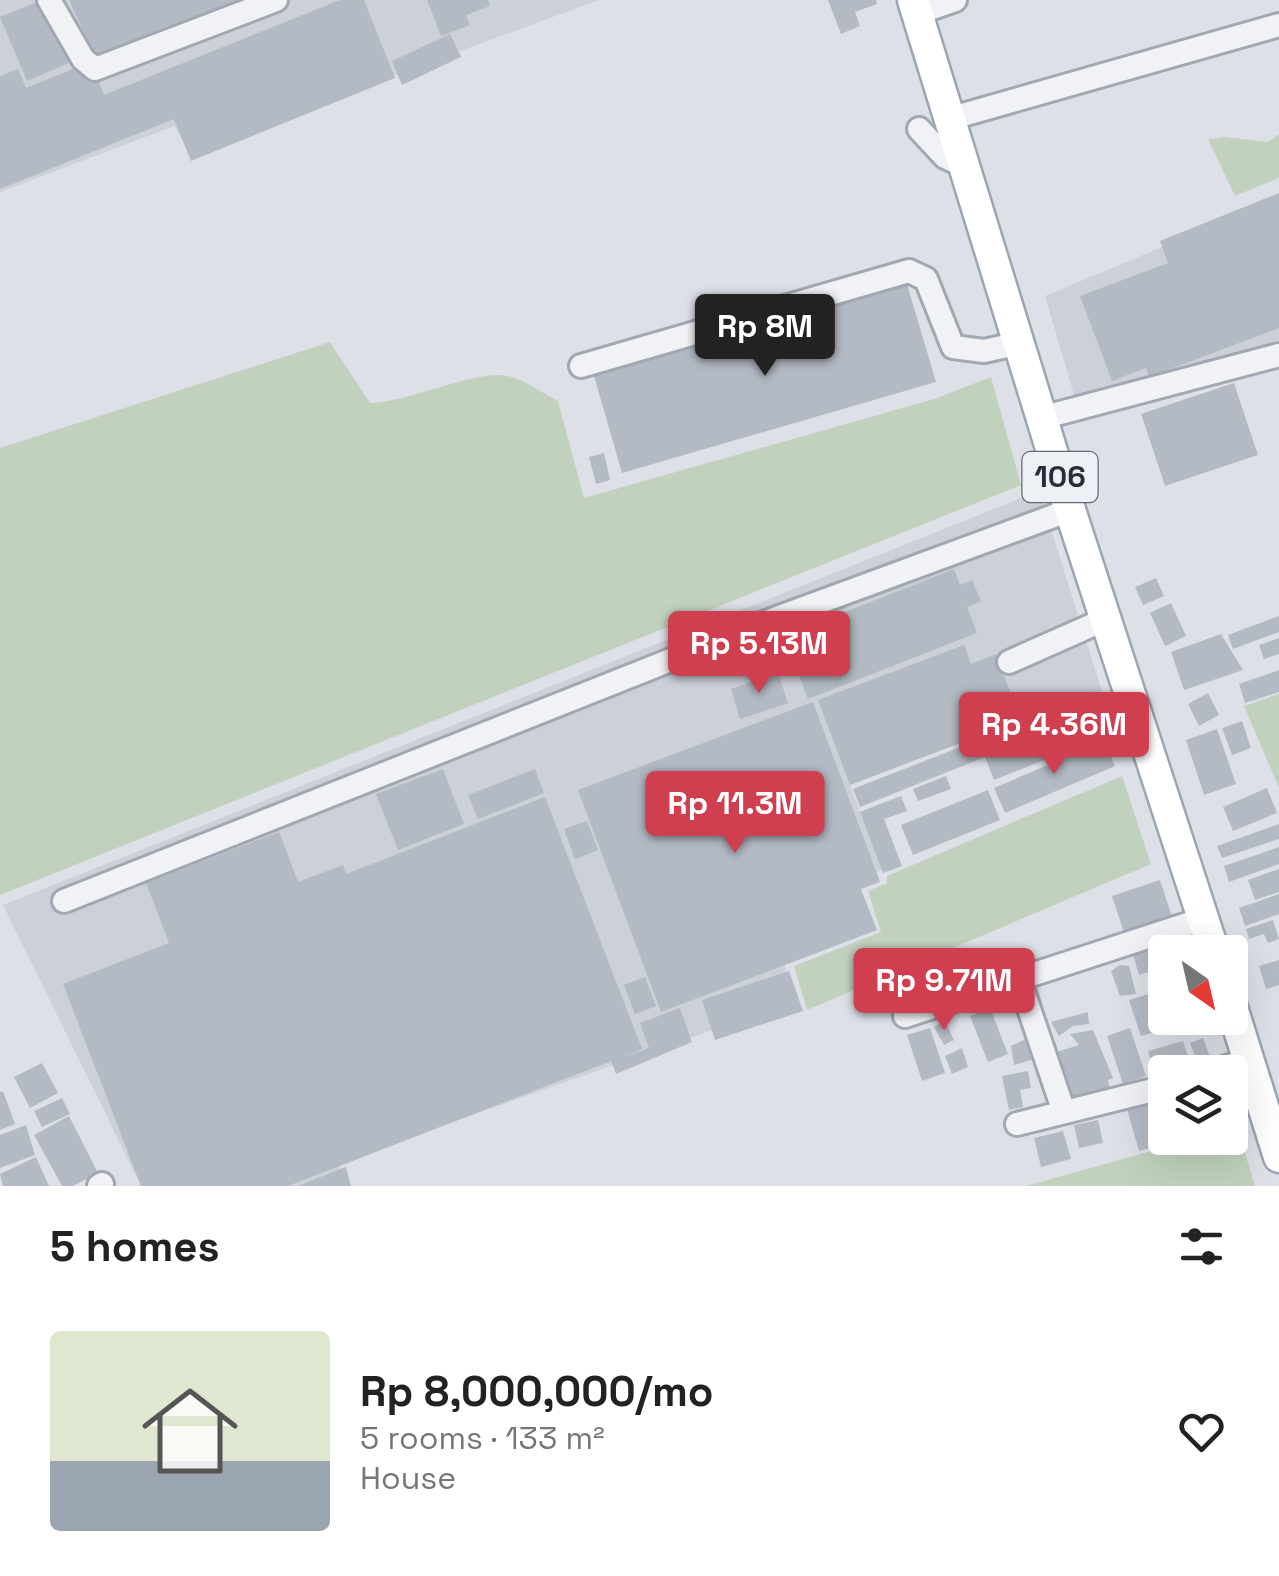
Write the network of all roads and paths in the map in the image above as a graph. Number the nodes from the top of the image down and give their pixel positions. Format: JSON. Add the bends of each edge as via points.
{"nodes":[{"id":1,"x":49,"y":0,"type":"edge"},
{"id":2,"x":276,"y":0,"type":"edge"},
{"id":3,"x":955,"y":0,"type":"edge"},
{"id":4,"x":916,"y":7,"type":"edge"},
{"id":5,"x":1279,"y":24,"type":"edge"},
{"id":6,"x":952,"y":118,"type":"junction"},
{"id":7,"x":919,"y":129,"type":"dead end"},
{"id":8,"x":966,"y":168,"type":"junction"},
{"id":9,"x":1020,"y":343,"type":"junction"},
{"id":10,"x":1279,"y":355,"type":"edge"},
{"id":11,"x":581,"y":366,"type":"dead end"},
{"id":12,"x":1042,"y":418,"type":"junction"},
{"id":13,"x":1070,"y":510,"type":"junction"},
{"id":14,"x":1106,"y":619,"type":"junction"},
{"id":15,"x":1008,"y":662,"type":"dead end"},
{"id":16,"x":64,"y":901,"type":"dead end"},
{"id":17,"x":1203,"y":920,"type":"junction"},
{"id":18,"x":1208,"y":935,"type":"edge"},
{"id":19,"x":1019,"y":979,"type":"junction"},
{"id":20,"x":906,"y":1016,"type":"dead end"},
{"id":21,"x":1241,"y":1035,"type":"edge"},
{"id":22,"x":1249,"y":1059,"type":"joint"},
{"id":23,"x":1148,"y":1091,"type":"edge"},
{"id":24,"x":1064,"y":1112,"type":"junction"},
{"id":25,"x":1017,"y":1124,"type":"dead end"},
{"id":26,"x":1279,"y":1157,"type":"edge"}],
"edges":[{"from":1,"to":2,"type":"street","via":[[95,70]]},
{"from":3,"to":4,"type":"street"},
{"from":4,"to":6,"type":"main road","number":"106"},
{"from":5,"to":6,"type":"street"},
{"from":6,"to":8,"type":"main road","number":"106"},
{"from":7,"to":8,"type":"street"},
{"from":8,"to":9,"type":"main road","number":"106"},
{"from":9,"to":11,"type":"street","via":[[984,351],[953,348],[926,279],[909,271]]},
{"from":9,"to":12,"type":"main road","number":"106"},
{"from":10,"to":12,"type":"street"},
{"from":12,"to":13,"type":"main road","number":"106"},
{"from":13,"to":14,"type":"main road","number":"106"},
{"from":13,"to":16,"type":"street","via":[[756,626]]},
{"from":14,"to":15,"type":"street"},
{"from":14,"to":17,"type":"main road","number":"106"},
{"from":17,"to":18,"type":"main road","number":"106"},
{"from":17,"to":19,"type":"street"},
{"from":19,"to":20,"type":"street"},
{"from":19,"to":24,"type":"street"},
{"from":21,"to":22,"type":"main road"},
{"from":22,"to":26,"type":"main road"},
{"from":23,"to":24,"type":"street"},
{"from":24,"to":25,"type":"street"}]}
